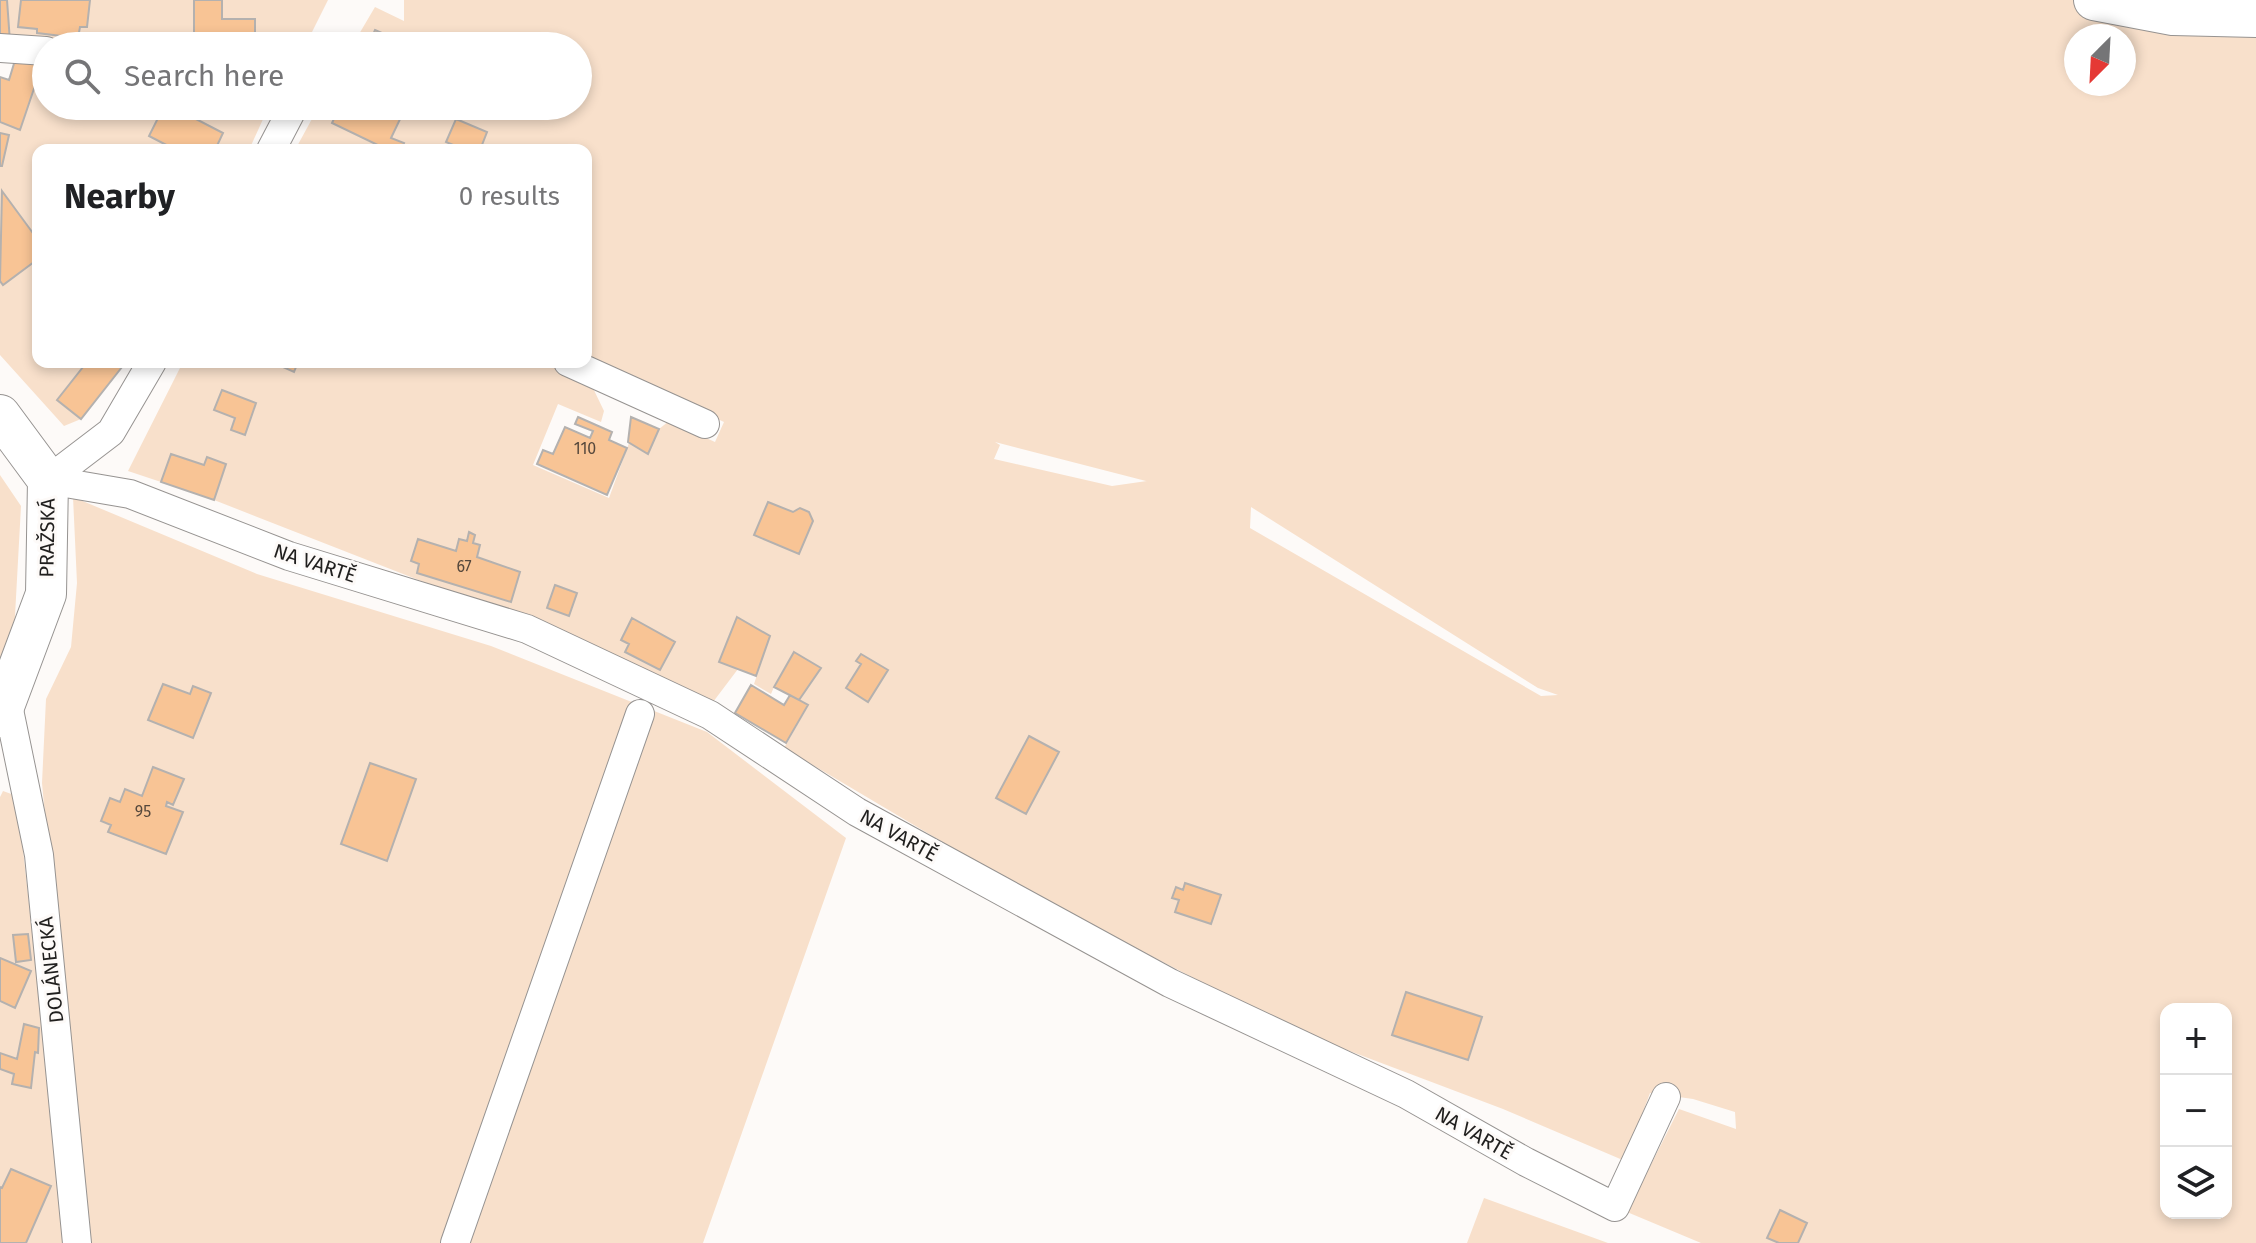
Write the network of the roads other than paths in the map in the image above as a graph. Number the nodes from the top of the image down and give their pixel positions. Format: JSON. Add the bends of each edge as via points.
{"nodes":[{"id":1,"x":2094,"y":0,"type":"edge"},
{"id":2,"x":2256,"y":17,"type":"edge"},
{"id":3,"x":0,"y":48,"type":"edge"},
{"id":4,"x":32,"y":50,"type":"edge"},
{"id":5,"x":287,"y":120,"type":"edge"},
{"id":6,"x":274,"y":144,"type":"edge"},
{"id":7,"x":148,"y":368,"type":"edge"},
{"id":8,"x":581,"y":368,"type":"edge"},
{"id":9,"x":0,"y":415,"type":"edge"},
{"id":10,"x":705,"y":424,"type":"dead end"},
{"id":11,"x":48,"y":480,"type":"junction"},
{"id":12,"x":2,"y":705,"type":"edge"},
{"id":13,"x":640,"y":714,"type":"dead end"},
{"id":14,"x":1666,"y":1097,"type":"dead end"},
{"id":15,"x":77,"y":1243,"type":"edge"},
{"id":16,"x":455,"y":1243,"type":"edge"}],
"edges":[{"from":1,"to":2,"type":"street","via":[[2173,15]]},
{"from":3,"to":4,"type":"street"},
{"from":5,"to":6,"type":"street"},
{"from":7,"to":11,"type":"street","via":[[111,432]]},
{"from":8,"to":10,"type":"street"},
{"from":9,"to":11,"type":"street","name":"PRAŽSKÁ"},
{"from":11,"to":12,"type":"street","name":"PRAŽSKÁ","via":[[46,594]]},
{"from":11,"to":14,"type":"street","name":"NA VARTĚ","via":[[130,494],[289,556],[527,629],[710,715],[857,812],[1170,983],[1406,1094],[1615,1207]]},
{"from":12,"to":15,"type":"street","name":"DOLÁNECKÁ","via":[[39,855]]},
{"from":13,"to":16,"type":"street"}]}
